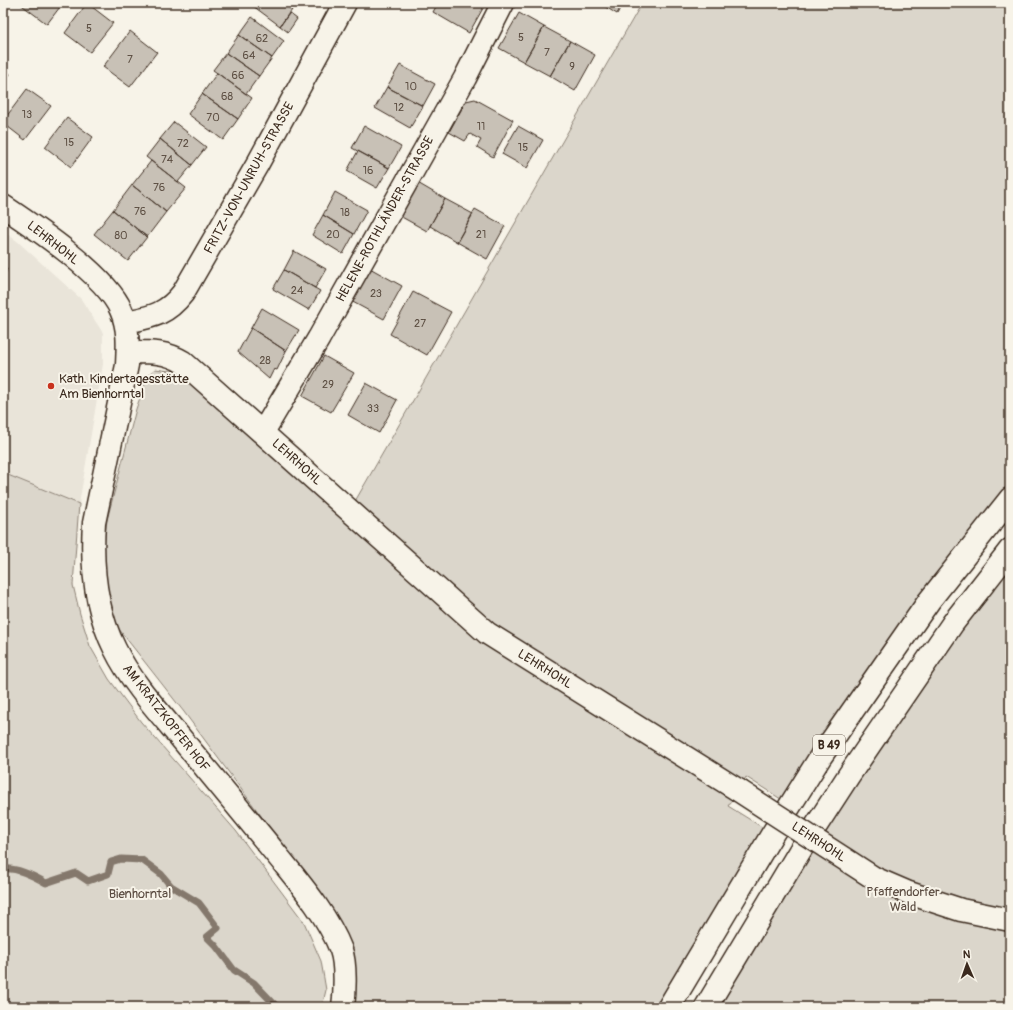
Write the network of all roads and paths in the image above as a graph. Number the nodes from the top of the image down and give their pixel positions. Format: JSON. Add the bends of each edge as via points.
{"nodes":[{"id":1,"x":503,"y":3,"type":"edge"},
{"id":2,"x":341,"y":5,"type":"edge"},
{"id":3,"x":3,"y":206,"type":"edge"},
{"id":4,"x":126,"y":322,"type":"junction"},
{"id":5,"x":128,"y":352,"type":"junction"},
{"id":6,"x":263,"y":432,"type":"junction"},
{"id":7,"x":1010,"y":499,"type":"edge"},
{"id":8,"x":1010,"y":550,"type":"edge"},
{"id":9,"x":1010,"y":920,"type":"edge"},
{"id":10,"x":343,"y":1007,"type":"edge"},
{"id":11,"x":669,"y":1007,"type":"edge"},
{"id":12,"x":706,"y":1007,"type":"edge"}],
"edges":[{"from":1,"to":6,"type":"main road","name":"HELENE-ROTHLÄNDER-STRASSE","via":[[465,78],[319,338]]},
{"from":2,"to":4,"type":"main road","name":"FRITZ-VON-UNRUH-STRASSE","via":[[257,165],[183,293],[176,303],[158,314]]},
{"from":3,"to":4,"type":"main road","name":"LEHRHOHL","via":[[67,252],[102,284],[118,303]]},
{"from":4,"to":5,"type":"main road","name":"AM KRATZKOPFER HOF"},
{"from":5,"to":6,"type":"main road","name":"LEHRHOHL","via":[[154,352],[173,356]]},
{"from":5,"to":10,"type":"main road","name":"AM KRATZKOPFER HOF","via":[[94,523],[94,577],[105,627],[125,667],[155,707],[307,891],[341,951],[344,974]]},
{"from":6,"to":9,"type":"main road","name":"LEHRHOHL","bridge":true,"via":[[488,633],[874,878],[961,910]]},
{"from":7,"to":11,"type":"main road","number":"B 49","via":[[930,601],[821,756]]},
{"from":8,"to":12,"type":"main road","number":"B 49","via":[[953,623],[849,775],[801,849]]}]}
